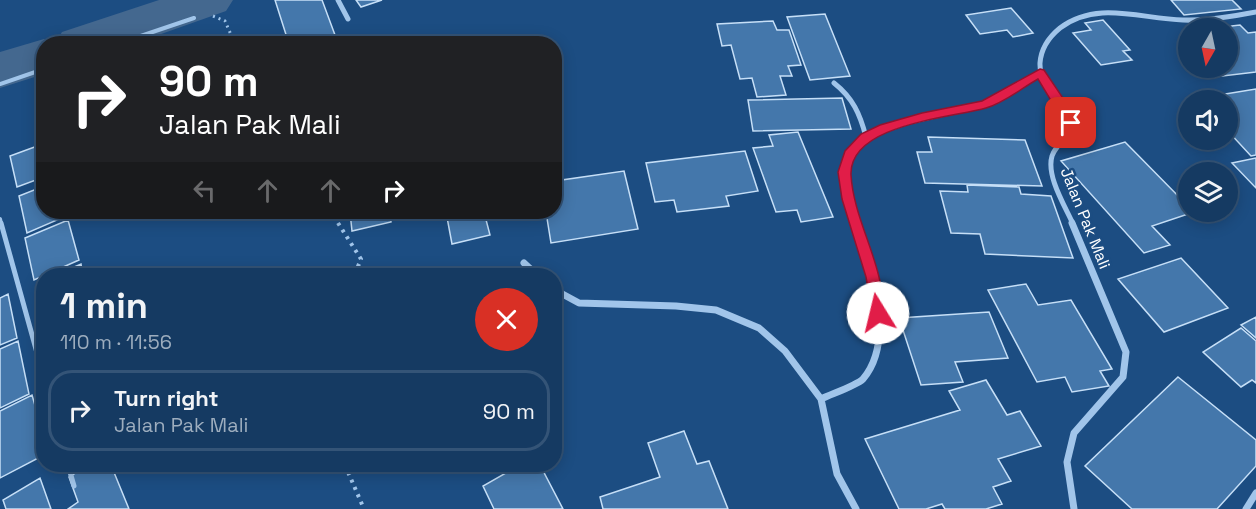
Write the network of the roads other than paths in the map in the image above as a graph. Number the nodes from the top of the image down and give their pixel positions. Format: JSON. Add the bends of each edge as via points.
{"nodes":[{"id":1,"x":338,"y":0,"type":"edge"},
{"id":2,"x":1256,"y":12,"type":"edge"},
{"id":3,"x":194,"y":18,"type":"road end"},
{"id":4,"x":348,"y":19,"type":"dead end"},
{"id":5,"x":141,"y":36,"type":"edge"},
{"id":6,"x":36,"y":72,"type":"edge"},
{"id":7,"x":1040,"y":73,"type":"junction"},
{"id":8,"x":834,"y":82,"type":"dead end"},
{"id":9,"x":0,"y":84,"type":"edge"},
{"id":10,"x":866,"y":137,"type":"junction"},
{"id":11,"x":0,"y":219,"type":"edge"},
{"id":12,"x":524,"y":263,"type":"dead end"},
{"id":13,"x":529,"y":268,"type":"edge"},
{"id":14,"x":562,"y":294,"type":"edge"},
{"id":15,"x":36,"y":349,"type":"edge"},
{"id":16,"x":821,"y":399,"type":"junction"},
{"id":17,"x":70,"y":472,"type":"edge"},
{"id":18,"x":74,"y":486,"type":"dead end"},
{"id":19,"x":1256,"y":493,"type":"edge"},
{"id":20,"x":856,"y":509,"type":"edge"},
{"id":21,"x":1074,"y":509,"type":"edge"},
{"id":22,"x":1246,"y":509,"type":"edge"}],
"edges":[{"from":1,"to":4,"type":"street"},
{"from":2,"to":7,"type":"street","via":[[1192,20],[1110,11],[1085,15],[1061,26],[1048,40],[1041,51]]},
{"from":3,"to":5,"type":"lane"},
{"from":6,"to":9,"type":"lane"},
{"from":7,"to":10,"type":"street","via":[[985,104],[922,117]]},
{"from":7,"to":21,"type":"street","name":"Jalan Pak Mali","via":[[1071,123],[1070,133],[1053,150],[1050,165],[1054,179],[1126,352],[1124,377],[1074,433],[1067,462]]},
{"from":8,"to":10,"type":"street","via":[[861,112]]},
{"from":10,"to":16,"type":"street","via":[[849,155],[845,172],[849,199],[873,277],[879,349],[862,380]]},
{"from":11,"to":15,"type":"lane"},
{"from":12,"to":13,"type":"street"},
{"from":14,"to":16,"type":"street","via":[[579,303],[716,310],[759,328],[785,351]]},
{"from":16,"to":20,"type":"street","via":[[837,474]]},
{"from":17,"to":18,"type":"lane"},
{"from":19,"to":22,"type":"street"}]}
